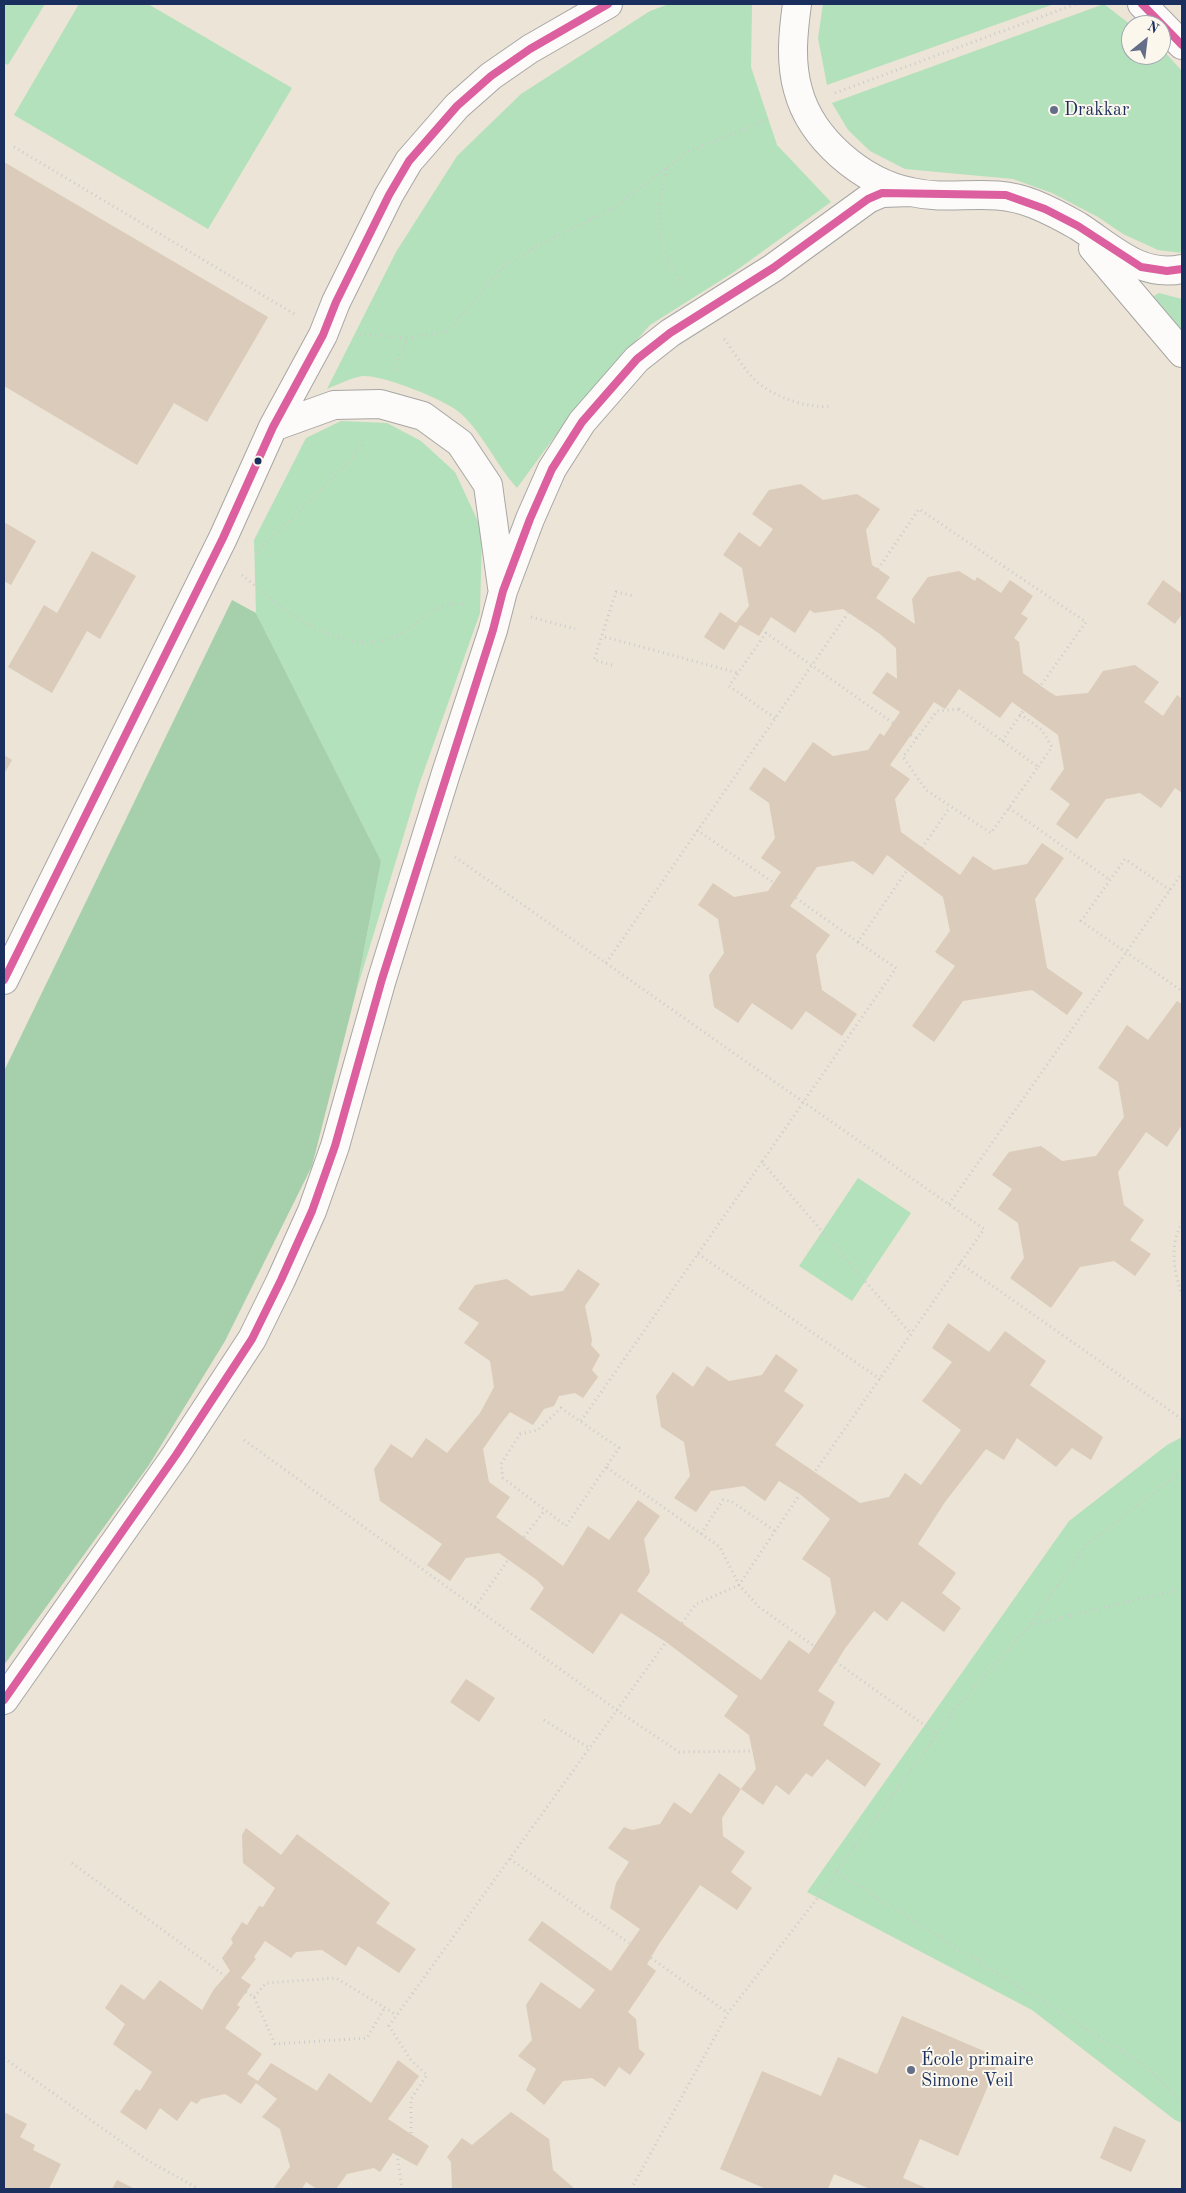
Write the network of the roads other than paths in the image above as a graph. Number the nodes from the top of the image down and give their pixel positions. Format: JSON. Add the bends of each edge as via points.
{"nodes":[{"id":1,"x":608,"y":4,"type":"edge"},
{"id":2,"x":797,"y":4,"type":"edge"},
{"id":3,"x":1142,"y":4,"type":"edge"},
{"id":4,"x":1182,"y":45,"type":"edge"},
{"id":5,"x":911,"y":192,"type":"junction"},
{"id":6,"x":1045,"y":209,"type":"junction"},
{"id":7,"x":1182,"y":268,"type":"edge"},
{"id":8,"x":1182,"y":353,"type":"edge"},
{"id":9,"x":273,"y":427,"type":"junction"},
{"id":10,"x":503,"y":591,"type":"junction"},
{"id":11,"x":4,"y":980,"type":"edge"},
{"id":12,"x":4,"y":1700,"type":"edge"}],
"edges":[{"from":1,"to":9,"type":"street","via":[[491,76],[457,106],[409,160],[336,302],[323,335]]},
{"from":2,"to":5,"type":"street","via":[[792,52],[798,91],[810,119],[828,142],[864,172],[887,185]]},
{"from":3,"to":4,"type":"street"},
{"from":5,"to":6,"type":"street","via":[[1006,195]]},
{"from":5,"to":10,"type":"street","via":[[882,193],[868,199],[773,268],[670,333],[637,359],[582,422],[552,469]]},
{"from":6,"to":7,"type":"street","via":[[1078,226],[1141,267],[1167,271]]},
{"from":6,"to":8,"type":"street","via":[[1077,232],[1100,255]]},
{"from":9,"to":10,"type":"street","via":[[334,405],[380,404],[423,416],[460,443],[488,485]]},
{"from":9,"to":11,"type":"street","via":[[224,538]]},
{"from":10,"to":12,"type":"street","via":[[382,979],[335,1146],[312,1211],[281,1280],[252,1339],[176,1455]]}]}
